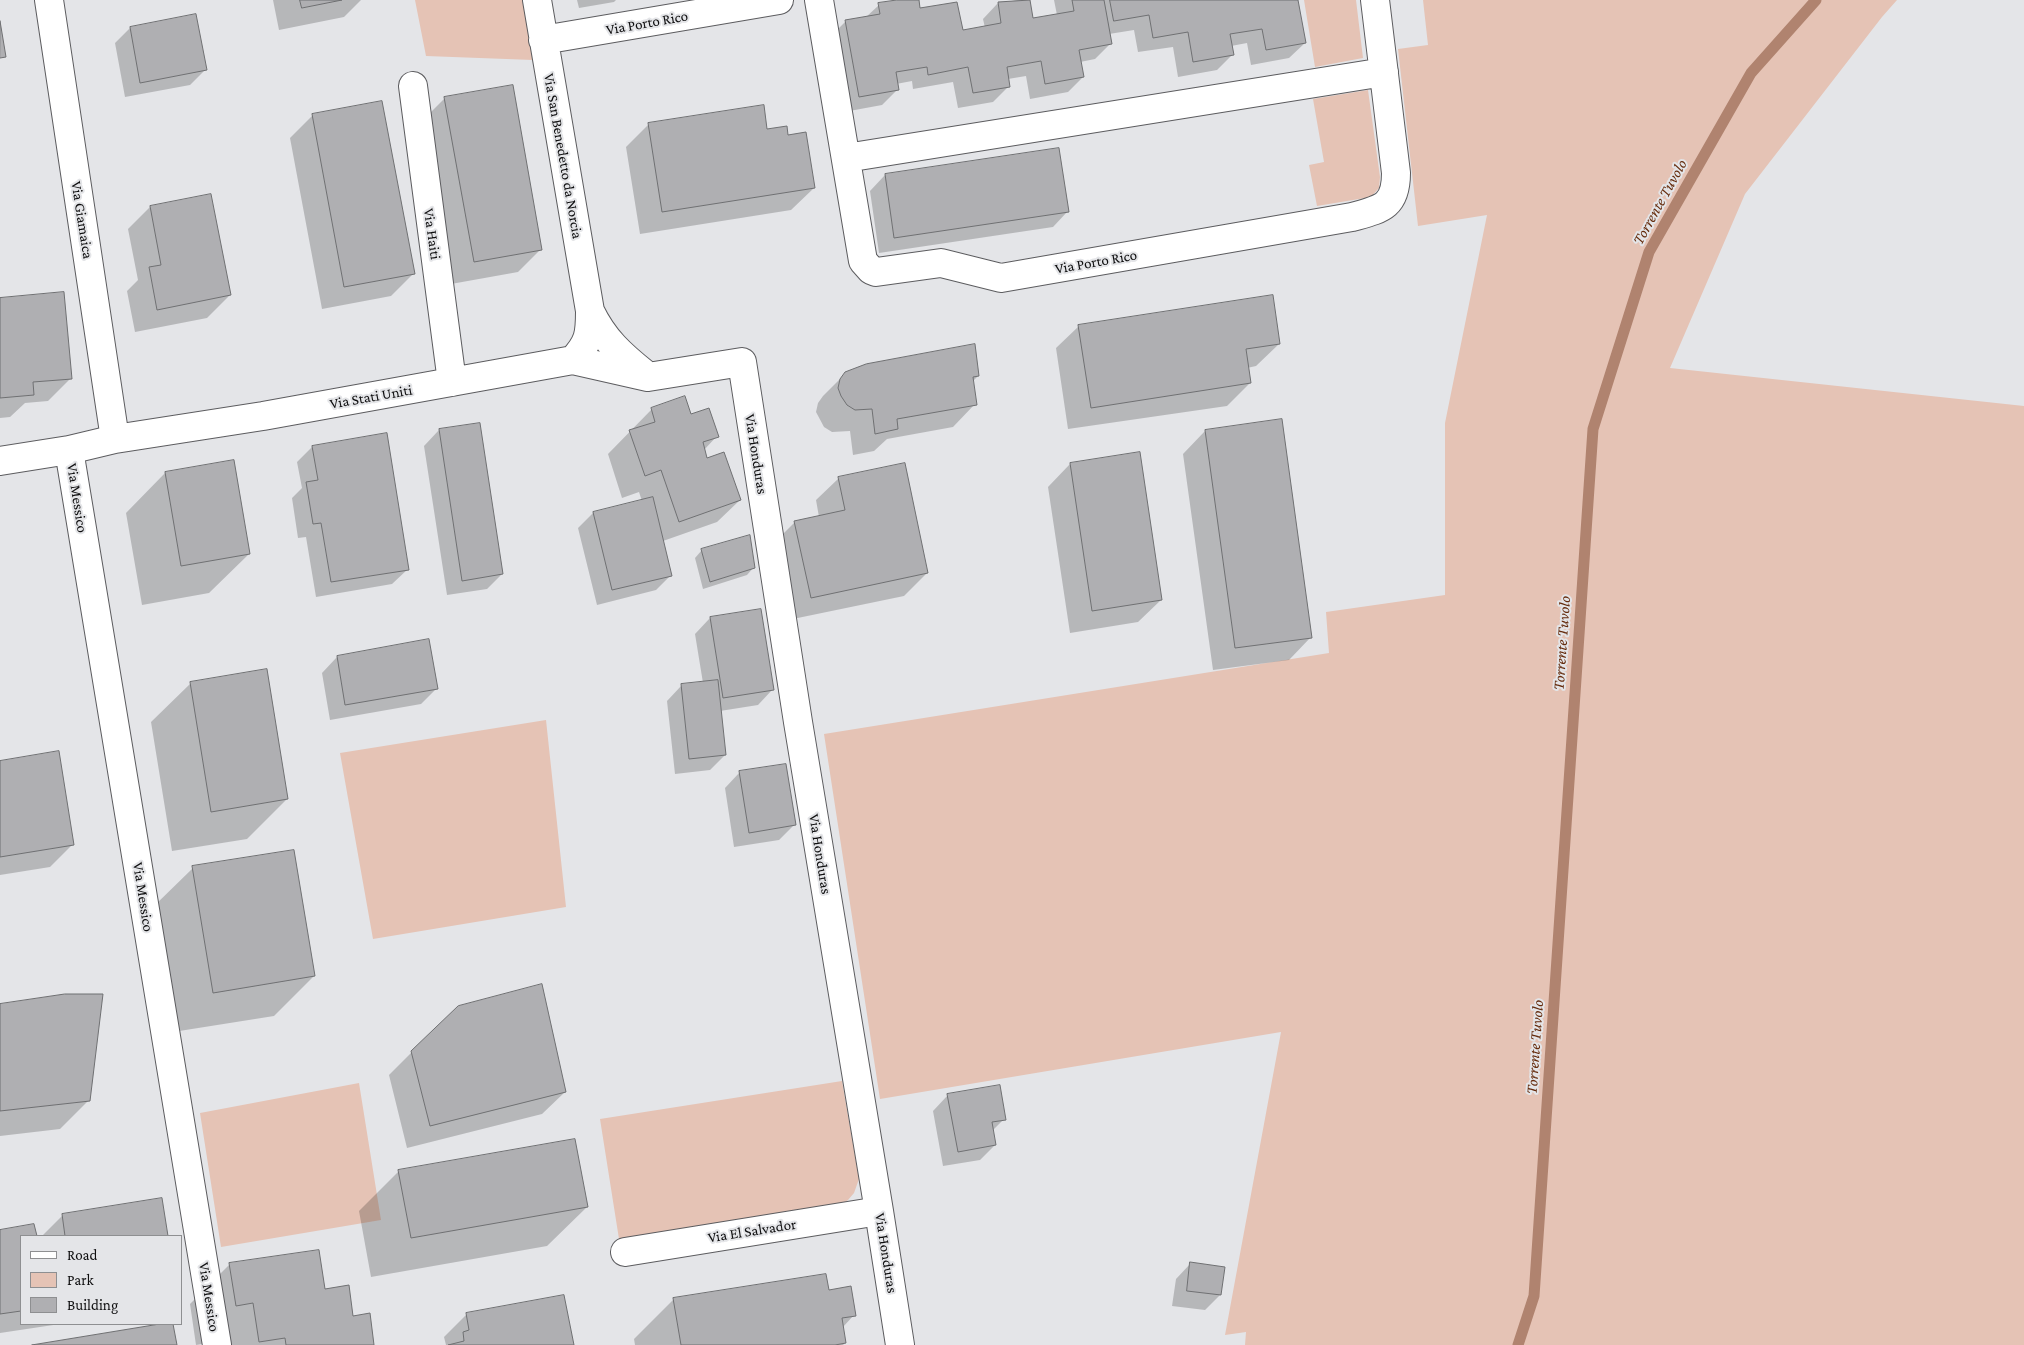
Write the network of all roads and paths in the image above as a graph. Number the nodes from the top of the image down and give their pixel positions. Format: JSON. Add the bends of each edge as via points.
{"nodes":[{"id":1,"x":49,"y":0,"type":"edge"},
{"id":2,"x":537,"y":0,"type":"edge"},
{"id":3,"x":779,"y":0,"type":"edge"},
{"id":4,"x":819,"y":0,"type":"edge"},
{"id":5,"x":1375,"y":0,"type":"edge"},
{"id":6,"x":543,"y":40,"type":"junction"},
{"id":7,"x":1384,"y":72,"type":"junction"},
{"id":8,"x":413,"y":86,"type":"dead end"},
{"id":9,"x":846,"y":158,"type":"junction"},
{"id":10,"x":590,"y":311,"type":"junction"},
{"id":11,"x":573,"y":360,"type":"junction"},
{"id":12,"x":742,"y":362,"type":"joint"},
{"id":13,"x":648,"y":377,"type":"junction"},
{"id":14,"x":452,"y":382,"type":"junction"},
{"id":15,"x":115,"y":439,"type":"junction"},
{"id":16,"x":69,"y":450,"type":"junction"},
{"id":17,"x":0,"y":461,"type":"edge"},
{"id":18,"x":879,"y":1211,"type":"junction"},
{"id":19,"x":625,"y":1252,"type":"dead end"},
{"id":20,"x":217,"y":1345,"type":"edge"},
{"id":21,"x":900,"y":1345,"type":"edge"}],
"edges":[{"from":1,"to":15,"type":"street","name":"Via Giamaica"},
{"from":2,"to":6,"type":"street","name":"Via San Benedetto da Norcia"},
{"from":3,"to":6,"type":"street","name":"Via Porto Rico"},
{"from":4,"to":9,"type":"street","name":"Via Porto Rico"},
{"from":5,"to":7,"type":"street","name":"Via Porto Rico"},
{"from":6,"to":10,"type":"street","name":"Via San Benedetto da Norcia"},
{"from":7,"to":9,"type":"street"},
{"from":7,"to":9,"type":"street","name":"Via Porto Rico","via":[[1396,189],[1388,203],[1377,210],[1000,278],[940,263],[882,272],[870,270],[863,261]]},
{"from":8,"to":14,"type":"street","name":"Via Haiti"},
{"from":10,"to":11,"type":"street","via":[[587,343]]},
{"from":10,"to":13,"type":"street","via":[[611,344]]},
{"from":11,"to":13,"type":"street","name":"Via Stati Uniti"},
{"from":11,"to":14,"type":"street","name":"Via Stati Uniti"},
{"from":12,"to":13,"type":"street","name":"Via Stati Uniti"},
{"from":12,"to":18,"type":"street","name":"Via Honduras"},
{"from":14,"to":15,"type":"street","name":"Via Stati Uniti"},
{"from":15,"to":16,"type":"street","name":"Via Stati Uniti"},
{"from":16,"to":17,"type":"street","name":"Via Stati Uniti"},
{"from":16,"to":20,"type":"street","name":"Via Messico"},
{"from":18,"to":19,"type":"street","name":"Via El Salvador"},
{"from":18,"to":21,"type":"street","name":"Via Honduras"}]}
